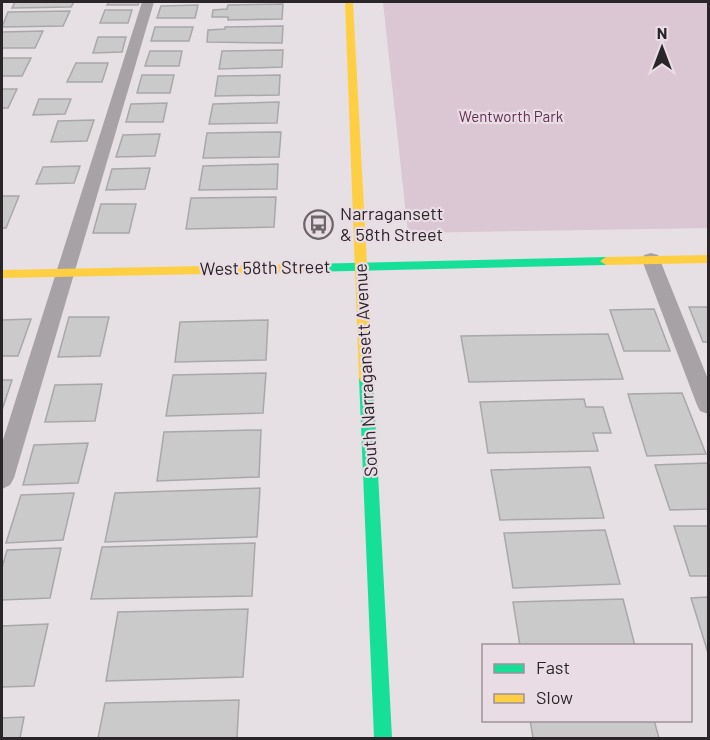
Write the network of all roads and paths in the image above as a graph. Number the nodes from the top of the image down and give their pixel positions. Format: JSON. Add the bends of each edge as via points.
{"nodes":[{"id":1,"x":148,"y":2,"type":"edge"},
{"id":2,"x":349,"y":2,"type":"edge"},
{"id":3,"x":708,"y":259,"type":"edge"},
{"id":4,"x":651,"y":260,"type":"junction"},
{"id":5,"x":361,"y":266,"type":"junction"},
{"id":6,"x":66,"y":273,"type":"junction"},
{"id":7,"x":2,"y":274,"type":"edge"},
{"id":8,"x":708,"y":405,"type":"edge"},
{"id":9,"x":2,"y":477,"type":"edge"},
{"id":10,"x":383,"y":738,"type":"edge"}],
"edges":[{"from":1,"to":6,"type":"lane"},
{"from":2,"to":5,"type":"street","name":"South Narragansett Avenue"},
{"from":3,"to":4,"type":"street","name":"West 58th Street"},
{"from":4,"to":5,"type":"street","name":"West 58th Street"},
{"from":4,"to":8,"type":"lane"},
{"from":5,"to":6,"type":"street","name":"West 58th Street"},
{"from":5,"to":10,"type":"street","name":"South Narragansett Avenue"},
{"from":6,"to":7,"type":"street","name":"West 58th Street"},
{"from":6,"to":9,"type":"lane"}]}
